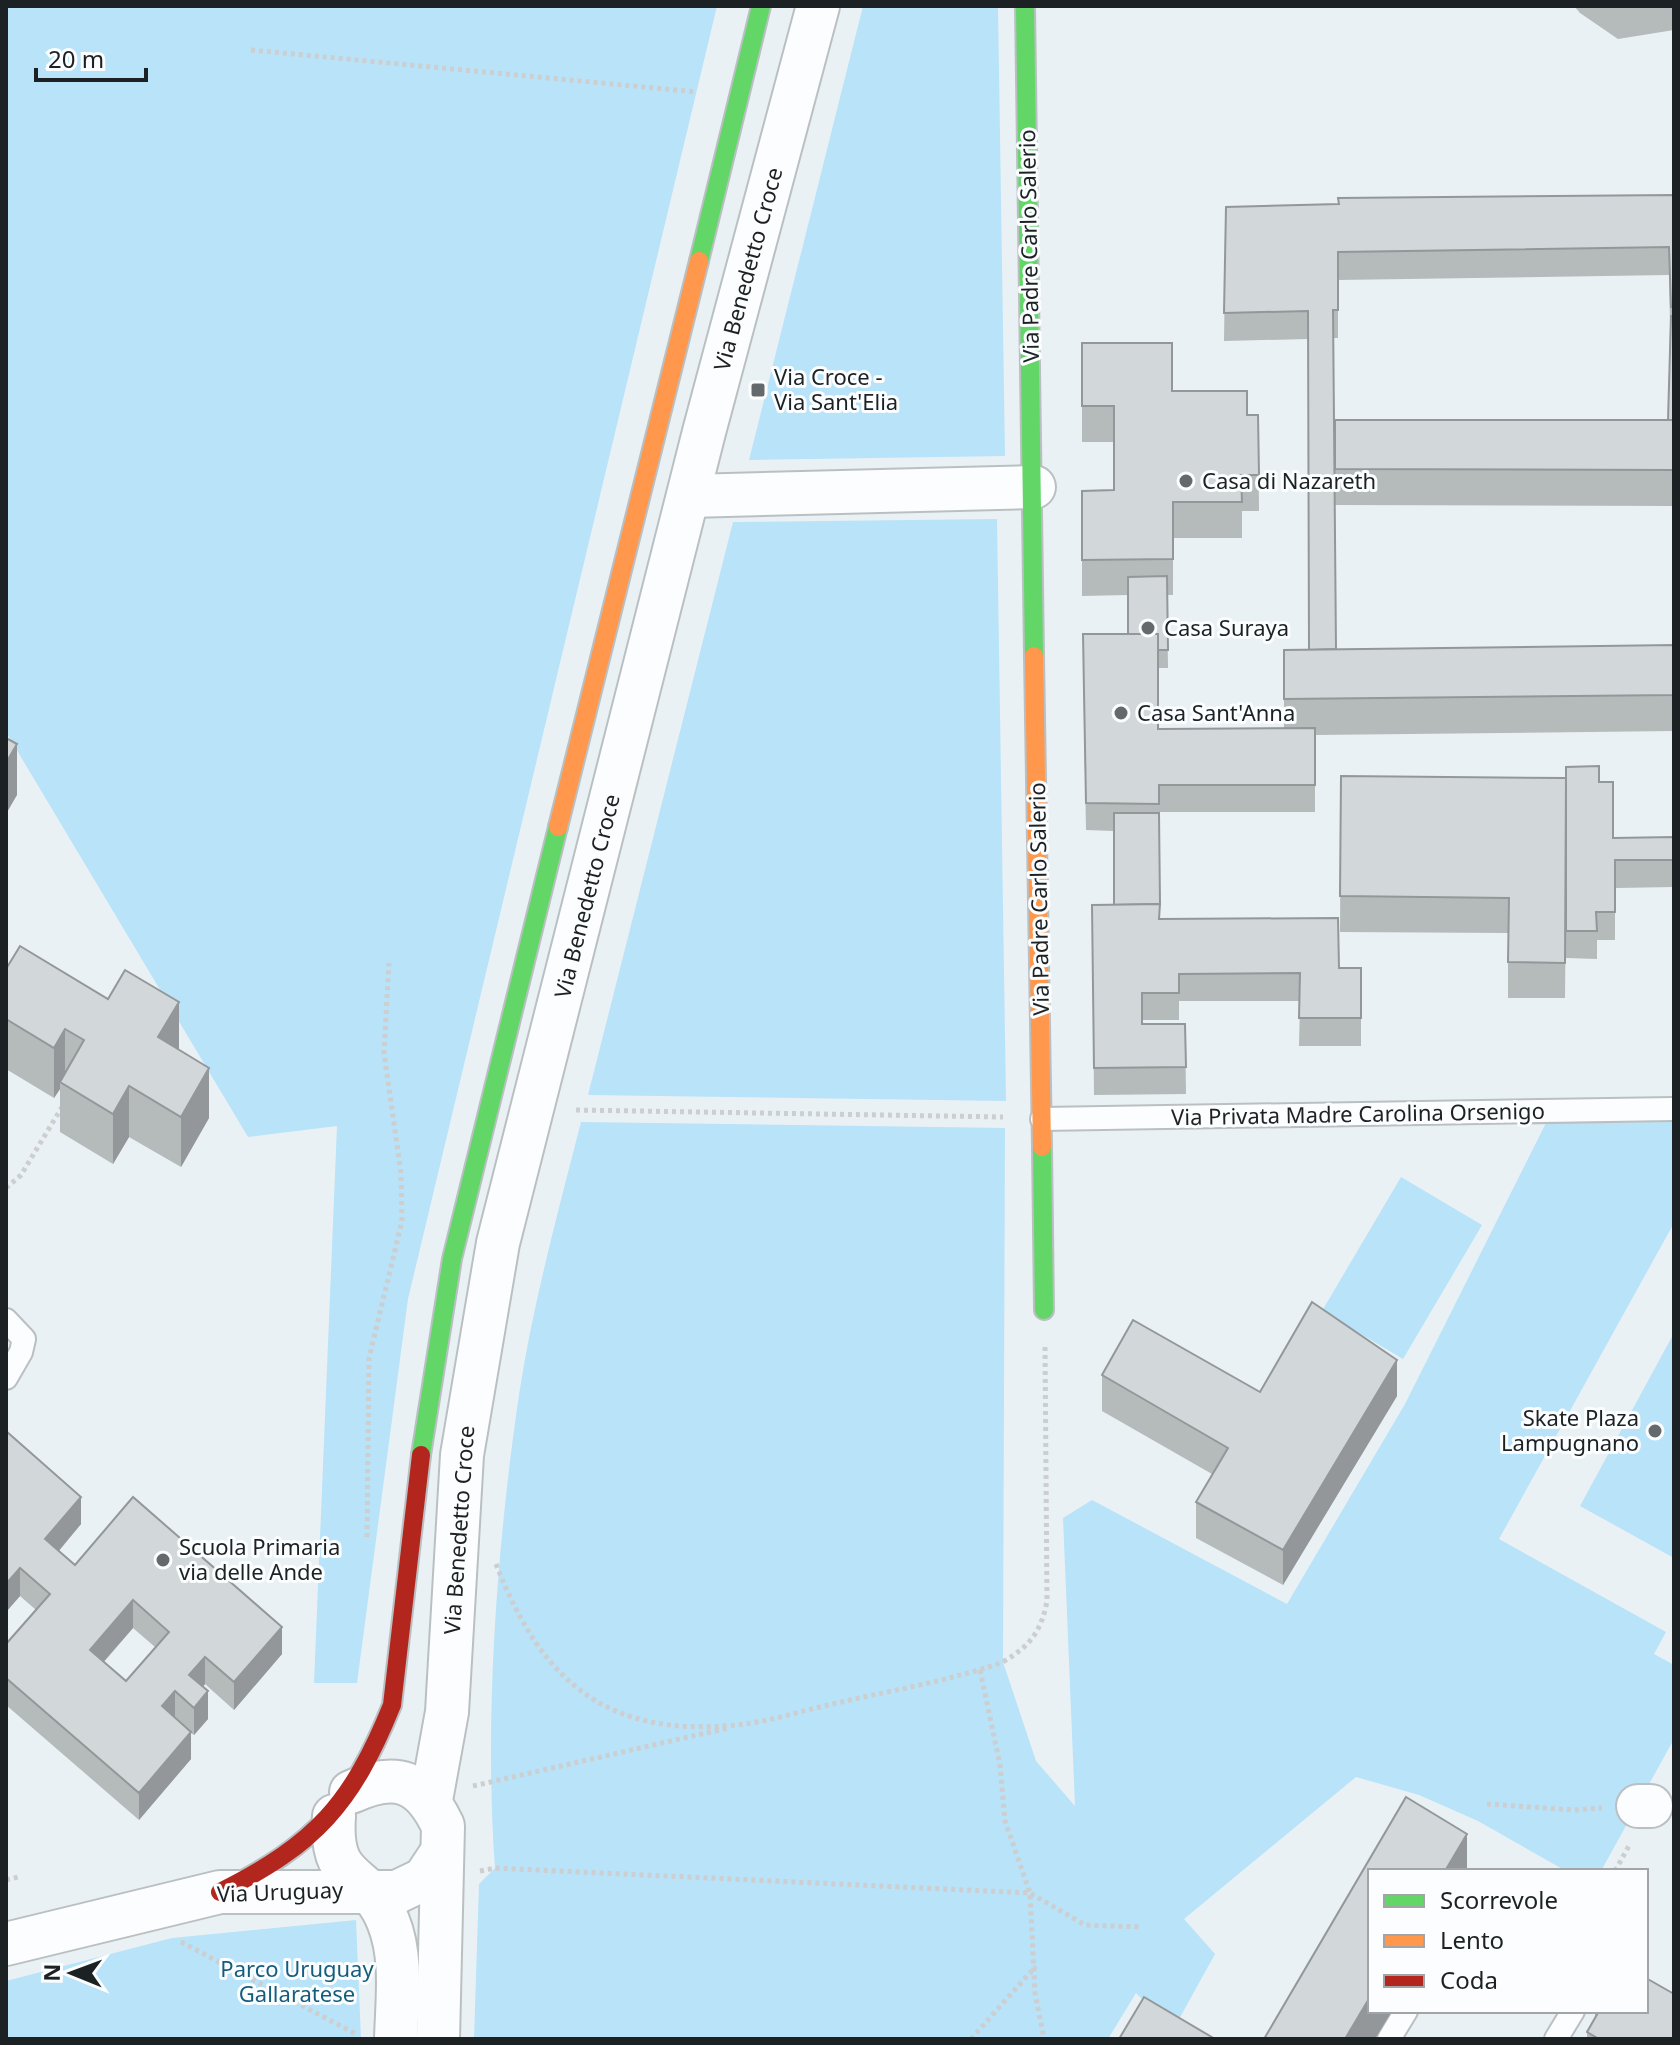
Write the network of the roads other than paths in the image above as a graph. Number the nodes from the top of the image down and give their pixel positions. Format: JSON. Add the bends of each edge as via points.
{"nodes":[{"id":1,"x":761,"y":6,"type":"edge"},
{"id":2,"x":818,"y":6,"type":"edge"},
{"id":3,"x":1025,"y":6,"type":"edge"},
{"id":4,"x":1034,"y":487,"type":"junction"},
{"id":5,"x":690,"y":496,"type":"junction"},
{"id":6,"x":1674,"y":1109,"type":"edge"},
{"id":7,"x":1042,"y":1119,"type":"junction"},
{"id":8,"x":1044,"y":1310,"type":"road end"},
{"id":9,"x":6,"y":1320,"type":"edge"},
{"id":10,"x":6,"y":1378,"type":"edge"},
{"id":11,"x":431,"y":1800,"type":"junction"},
{"id":12,"x":343,"y":1804,"type":"junction"},
{"id":13,"x":454,"y":1865,"type":"junction"},
{"id":14,"x":369,"y":1889,"type":"junction"},
{"id":15,"x":220,"y":1892,"type":"junction"},
{"id":16,"x":6,"y":1944,"type":"edge"},
{"id":17,"x":1405,"y":2013,"type":"edge"},
{"id":18,"x":1572,"y":2013,"type":"edge"},
{"id":19,"x":379,"y":2038,"type":"edge"},
{"id":20,"x":438,"y":2039,"type":"edge"},
{"id":21,"x":1389,"y":2039,"type":"edge"},
{"id":22,"x":1556,"y":2039,"type":"edge"}],
"edges":[{"from":1,"to":12,"type":"street","name":"Via Benedetto Croce","via":[[452,1259],[427,1400],[392,1705],[374,1752]]},
{"from":2,"to":5,"type":"street","name":"Via Benedetto Croce"},
{"from":3,"to":4,"type":"street","name":"Via Padre Carlo Salerio"},
{"from":4,"to":5,"type":"street"},
{"from":4,"to":7,"type":"street","name":"Via Padre Carlo Salerio"},
{"from":5,"to":11,"type":"street","name":"Via Benedetto Croce","via":[[498,1243],[462,1455],[447,1712]]},
{"from":6,"to":7,"type":"lane","name":"Via Privata Madre Carolina Orsenigo"},
{"from":7,"to":8,"type":"street","name":"Via Padre Carlo Salerio"},
{"from":9,"to":10,"type":"lane","via":[[24,1339]]},
{"from":11,"to":12,"type":"street","via":[[407,1783],[378,1780]]},
{"from":11,"to":13,"type":"street"},
{"from":12,"to":14,"type":"street","via":[[332,1845],[344,1872]]},
{"from":12,"to":15,"type":"street","via":[[266,1871]]},
{"from":13,"to":14,"type":"street","via":[[397,1892]]},
{"from":13,"to":20,"type":"street"},
{"from":14,"to":15,"type":"street","name":"Via Uruguay"},
{"from":14,"to":19,"type":"street","via":[[388,1919],[397,1951]]},
{"from":15,"to":16,"type":"street","name":"Via Uruguay"},
{"from":17,"to":21,"type":"lane"},
{"from":18,"to":22,"type":"lane"}]}
